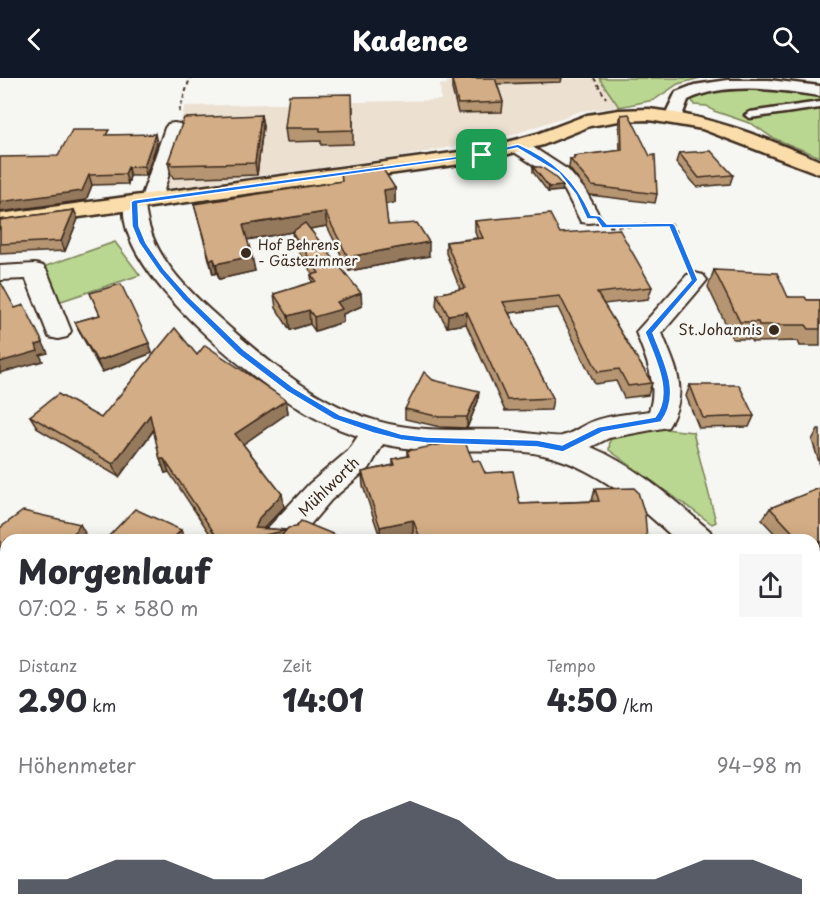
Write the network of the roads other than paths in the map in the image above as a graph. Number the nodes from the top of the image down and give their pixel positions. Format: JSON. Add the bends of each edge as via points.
{"nodes":[{"id":1,"x":762,"y":80,"type":"edge"},
{"id":2,"x":820,"y":91,"type":"edge"},
{"id":3,"x":820,"y":105,"type":"edge"},
{"id":4,"x":750,"y":115,"type":"dead end"},
{"id":5,"x":673,"y":117,"type":"junction"},
{"id":6,"x":174,"y":128,"type":"road end"},
{"id":7,"x":518,"y":146,"type":"junction"},
{"id":8,"x":820,"y":168,"type":"edge"},
{"id":9,"x":142,"y":201,"type":"junction"},
{"id":10,"x":589,"y":217,"type":"road end"},
{"id":11,"x":0,"y":220,"type":"edge"},
{"id":12,"x":0,"y":273,"type":"edge"},
{"id":13,"x":695,"y":280,"type":"road end"},
{"id":14,"x":58,"y":331,"type":"dead end"},
{"id":15,"x":376,"y":431,"type":"junction"},
{"id":16,"x":563,"y":449,"type":"junction"},
{"id":17,"x":283,"y":534,"type":"edge"},
{"id":18,"x":691,"y":534,"type":"edge"}],
"edges":[{"from":1,"to":2,"type":"street"},
{"from":1,"to":5,"type":"street","via":[[722,81],[695,87],[681,97]]},
{"from":3,"to":4,"type":"lane"},
{"from":5,"to":7,"type":"main road","via":[[602,118]]},
{"from":5,"to":8,"type":"main road","via":[[715,125]]},
{"from":6,"to":9,"type":"street"},
{"from":7,"to":9,"type":"main road","via":[[445,161]]},
{"from":7,"to":10,"type":"street","via":[[570,181]]},
{"from":9,"to":11,"type":"main road"},
{"from":9,"to":15,"type":"street","via":[[135,226],[142,243],[186,299],[241,352],[313,404]]},
{"from":12,"to":14,"type":"street","via":[[35,271]]},
{"from":13,"to":16,"type":"street","via":[[649,332],[667,384],[665,411],[658,420],[602,429]]},
{"from":15,"to":16,"type":"street","via":[[426,440],[537,443]]},
{"from":15,"to":17,"type":"street","name":"Mühlworth","via":[[359,459],[320,492]]},
{"from":16,"to":18,"type":"street","via":[[620,475]]}]}
